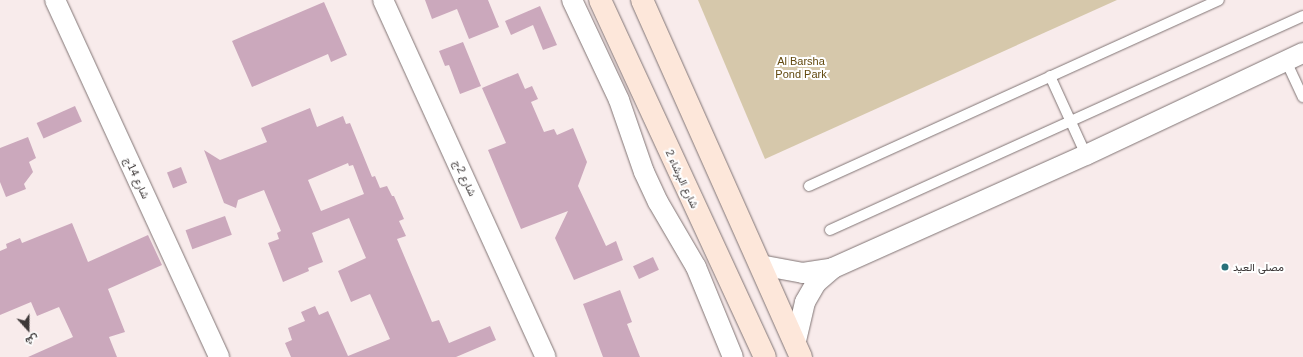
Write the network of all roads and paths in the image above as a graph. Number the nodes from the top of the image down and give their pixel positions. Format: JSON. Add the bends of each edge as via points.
{"nodes":[{"id":1,"x":55,"y":0,"type":"edge"},
{"id":2,"x":383,"y":0,"type":"edge"},
{"id":3,"x":572,"y":0,"type":"edge"},
{"id":4,"x":600,"y":0,"type":"edge"},
{"id":5,"x":642,"y":0,"type":"edge"},
{"id":6,"x":1219,"y":0,"type":"edge"},
{"id":7,"x":1303,"y":16,"type":"edge"},
{"id":8,"x":1294,"y":57,"type":"edge"},
{"id":9,"x":1050,"y":76,"type":"junction"},
{"id":10,"x":1303,"y":97,"type":"edge"},
{"id":11,"x":1071,"y":123,"type":"junction"},
{"id":12,"x":1086,"y":155,"type":"junction"},
{"id":13,"x":809,"y":186,"type":"dead end"},
{"id":14,"x":830,"y":230,"type":"dead end"},
{"id":15,"x":760,"y":265,"type":"junction"},
{"id":16,"x":833,"y":268,"type":"junction"},
{"id":17,"x":798,"y":351,"type":"edge"},
{"id":18,"x":219,"y":357,"type":"edge"},
{"id":19,"x":546,"y":357,"type":"edge"},
{"id":20,"x":733,"y":357,"type":"edge"},
{"id":21,"x":766,"y":357,"type":"edge"}],
"edges":[{"from":1,"to":18,"type":"street","name":"شارع 14ج"},
{"from":2,"to":19,"type":"street","name":"شارع 2ج"},
{"from":3,"to":20,"type":"street","via":[[618,100],[644,172],[658,202],[696,267]]},
{"from":4,"to":21,"type":"street","name":"شارع البرشاء 2"},
{"from":5,"to":15,"type":"street"},
{"from":6,"to":9,"type":"lane"},
{"from":7,"to":11,"type":"lane"},
{"from":8,"to":10,"type":"lane"},
{"from":8,"to":12,"type":"street"},
{"from":9,"to":11,"type":"lane"},
{"from":9,"to":13,"type":"lane"},
{"from":11,"to":12,"type":"lane"},
{"from":11,"to":14,"type":"lane"},
{"from":12,"to":16,"type":"street"},
{"from":15,"to":16,"type":"street","via":[[804,273]]},
{"from":15,"to":17,"type":"street"},
{"from":16,"to":17,"type":"street","via":[[816,283],[805,302]]}]}
